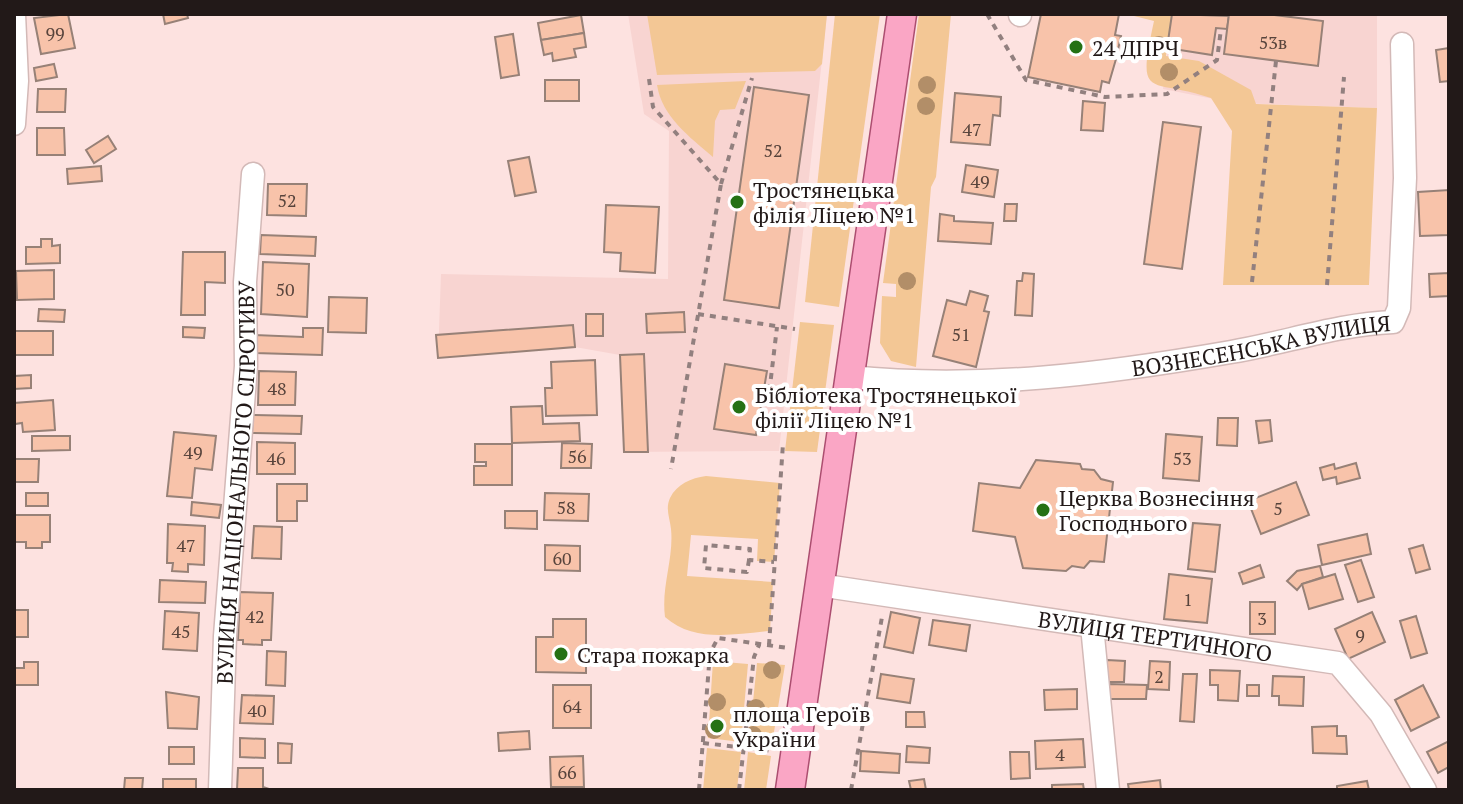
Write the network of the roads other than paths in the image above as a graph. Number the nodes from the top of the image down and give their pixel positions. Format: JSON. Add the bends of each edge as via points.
{"nodes":[{"id":1,"x":14,"y":14,"type":"edge"},
{"id":2,"x":902,"y":14,"type":"edge"},
{"id":3,"x":1402,"y":44,"type":"dead end"},
{"id":4,"x":14,"y":124,"type":"edge"},
{"id":5,"x":253,"y":174,"type":"dead end"},
{"id":6,"x":850,"y":377,"type":"junction"},
{"id":7,"x":819,"y":585,"type":"junction"},
{"id":8,"x":1092,"y":626,"type":"junction"},
{"id":9,"x":220,"y":790,"type":"edge"},
{"id":10,"x":790,"y":790,"type":"edge"},
{"id":11,"x":1108,"y":790,"type":"edge"},
{"id":12,"x":1425,"y":790,"type":"edge"}],
"edges":[{"from":1,"to":4,"type":"street"},
{"from":2,"to":6,"type":"main road"},
{"from":3,"to":6,"type":"street","name":"ВОЗНЕСЕНСЬКА ВУЛИЦЯ","via":[[1405,178],[1399,308],[1393,322],[1048,380],[917,384]]},
{"from":5,"to":9,"type":"street","name":"ВУЛИЦЯ НАЦІОНАЛЬНОГО СПРОТИВУ"},
{"from":6,"to":7,"type":"main road"},
{"from":7,"to":8,"type":"street","name":"ВУЛИЦЯ ТЕРТИЧНОГО"},
{"from":7,"to":10,"type":"main road"},
{"from":8,"to":11,"type":"street"},
{"from":8,"to":12,"type":"street","name":"ВУЛИЦЯ ТЕРТИЧНОГО","via":[[1338,663],[1381,714]]}]}
